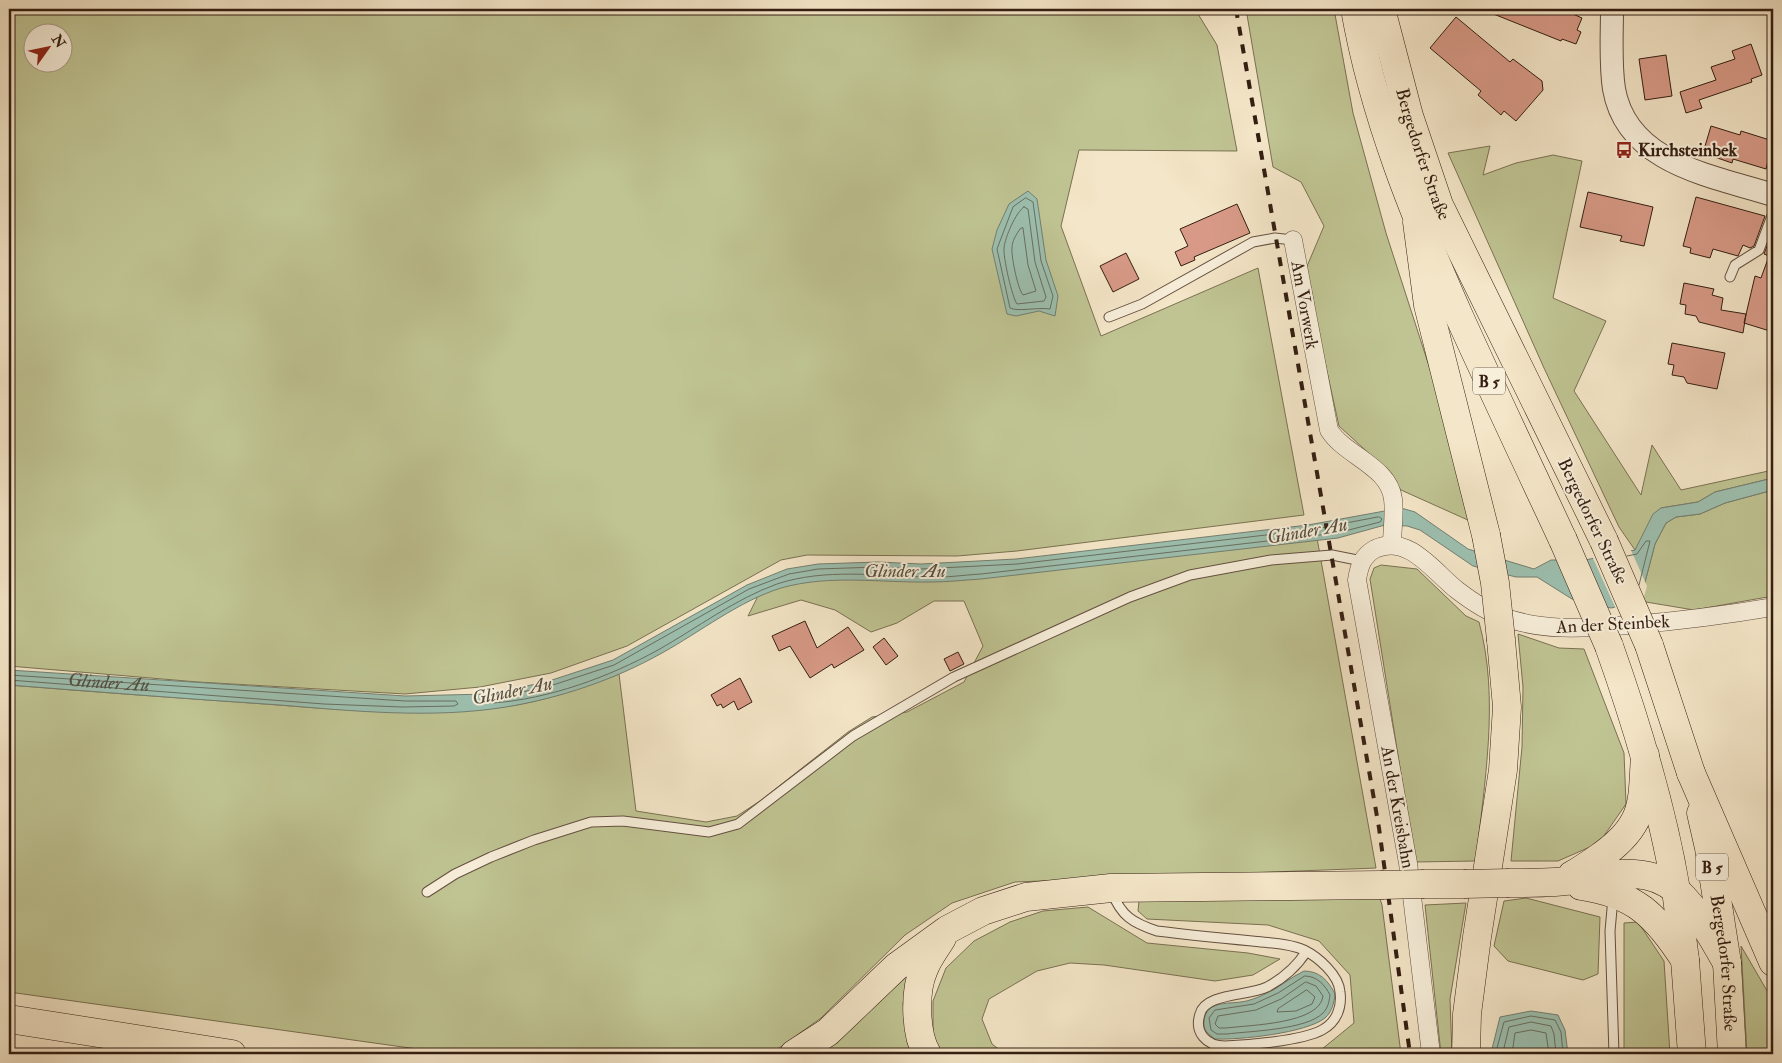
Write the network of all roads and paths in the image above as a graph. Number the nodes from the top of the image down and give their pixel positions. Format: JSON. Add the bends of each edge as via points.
{"nodes":[{"id":1,"x":1355,"y":9,"type":"edge"},
{"id":2,"x":1382,"y":9,"type":"edge"},
{"id":3,"x":1612,"y":9,"type":"edge"},
{"id":4,"x":1773,"y":195,"type":"edge"},
{"id":5,"x":1773,"y":213,"type":"edge"},
{"id":6,"x":1417,"y":222,"type":"junction"},
{"id":7,"x":1294,"y":240,"type":"joint"},
{"id":8,"x":1730,"y":277,"type":"dead end"},
{"id":9,"x":1109,"y":317,"type":"dead end"},
{"id":10,"x":1392,"y":545,"type":"junction"},
{"id":11,"x":1362,"y":561,"type":"junction"},
{"id":12,"x":1773,"y":607,"type":"edge"},
{"id":13,"x":1645,"y":755,"type":"junction"},
{"id":14,"x":1691,"y":773,"type":"junction"},
{"id":15,"x":1557,"y":882,"type":"junction"},
{"id":16,"x":1111,"y":888,"type":"junction"},
{"id":17,"x":1676,"y":890,"type":"junction"},
{"id":18,"x":427,"y":892,"type":"dead end"},
{"id":19,"x":1613,"y":892,"type":"junction"},
{"id":20,"x":947,"y":930,"type":"junction"},
{"id":21,"x":1306,"y":952,"type":"junction"},
{"id":22,"x":1685,"y":960,"type":"junction"},
{"id":23,"x":1773,"y":962,"type":"edge"},
{"id":24,"x":1727,"y":963,"type":"junction"},
{"id":25,"x":9,"y":1020,"type":"edge"},
{"id":26,"x":232,"y":1054,"type":"edge"},
{"id":27,"x":794,"y":1054,"type":"edge"},
{"id":28,"x":927,"y":1054,"type":"edge"},
{"id":29,"x":1431,"y":1054,"type":"edge"},
{"id":30,"x":1466,"y":1054,"type":"edge"},
{"id":31,"x":1614,"y":1054,"type":"edge"},
{"id":32,"x":1692,"y":1054,"type":"edge"},
{"id":33,"x":1732,"y":1054,"type":"edge"}],
"edges":[{"from":1,"to":6,"type":"main road","name":"Bergedorfer Straße","number":"B 5","via":[[1379,113]]},
{"from":2,"to":14,"type":"main road","name":"Bergedorfer Straße","number":"B 5","bridge":true,"via":[[1409,116],[1439,205],[1604,541],[1649,645]]},
{"from":3,"to":4,"type":"street","via":[[1614,90],[1628,126],[1670,162]]},
{"from":5,"to":8,"type":"lane","via":[[1759,250],[1734,265]]},
{"from":6,"to":13,"type":"main road","name":"Bergedorfer Straße","number":"B 5","bridge":true,"via":[[1563,540],[1608,646]]},
{"from":6,"to":30,"type":"main road","bridge":true,"via":[[1428,304],[1495,583],[1507,707],[1504,770],[1466,1014]]},
{"from":7,"to":9,"type":"lane","name":"Am Vorwerk","via":[[1275,238],[1253,242],[1142,304]]},
{"from":7,"to":10,"type":"street","name":"Am Vorwerk","via":[[1329,430],[1343,447],[1382,477],[1391,489],[1394,507]]},
{"from":10,"to":11,"type":"street","via":[[1370,551]]},
{"from":10,"to":12,"type":"street","name":"An der Steinbek","via":[[1419,556],[1457,590],[1500,616],[1552,628],[1696,620]]},
{"from":11,"to":18,"type":"lane","via":[[1332,555],[1271,560],[1190,575],[1130,597],[954,677],[853,736],[738,824],[709,832],[623,821],[591,822],[491,857]]},
{"from":11,"to":29,"type":"street","name":"An der Kreisbahn","via":[[1357,580],[1408,863]]},
{"from":13,"to":15,"type":"main road","via":[[1642,804],[1633,827],[1596,860]]},
{"from":13,"to":17,"type":"main road","name":"Bergedorfer Straße","number":"B 5"},
{"from":14,"to":23,"type":"main road"},
{"from":14,"to":24,"type":"main road","name":"Bergedorfer Straße","number":"B 5","via":[[1709,848]]},
{"from":15,"to":16,"type":"main road","bridge":true},
{"from":15,"to":17,"type":"main road","via":[[1629,874],[1652,878]]},
{"from":15,"to":19,"type":"main road"},
{"from":16,"to":20,"type":"main road","via":[[1026,896],[983,911]]},
{"from":16,"to":21,"type":"lane","via":[[1118,908],[1139,925],[1157,932],[1283,944]]},
{"from":17,"to":22,"type":"main road","name":"Bergedorfer Straße","number":"B 5"},
{"from":17,"to":24,"type":"main road","via":[[1700,919]]},
{"from":19,"to":22,"type":"main road","via":[[1650,913]]},
{"from":19,"to":31,"type":"lane","via":[[1610,931]]},
{"from":20,"to":27,"type":"main road","via":[[896,967],[828,1032]]},
{"from":20,"to":28,"type":"main road","via":[[923,970],[917,1006],[921,1044]]},
{"from":21,"to":21,"type":"lane","via":[[1331,973],[1340,989],[1341,1006],[1336,1017],[1322,1030],[1265,1043],[1210,1044],[1202,1038],[1198,1024],[1205,1004],[1266,987],[1299,962]]},
{"from":22,"to":32,"type":"main road","name":"Bergedorfer Straße","number":"B 5"},
{"from":24,"to":33,"type":"main road","name":"Bergedorfer Straße","number":"B 5"},
{"from":25,"to":26,"type":"main road"}]}
